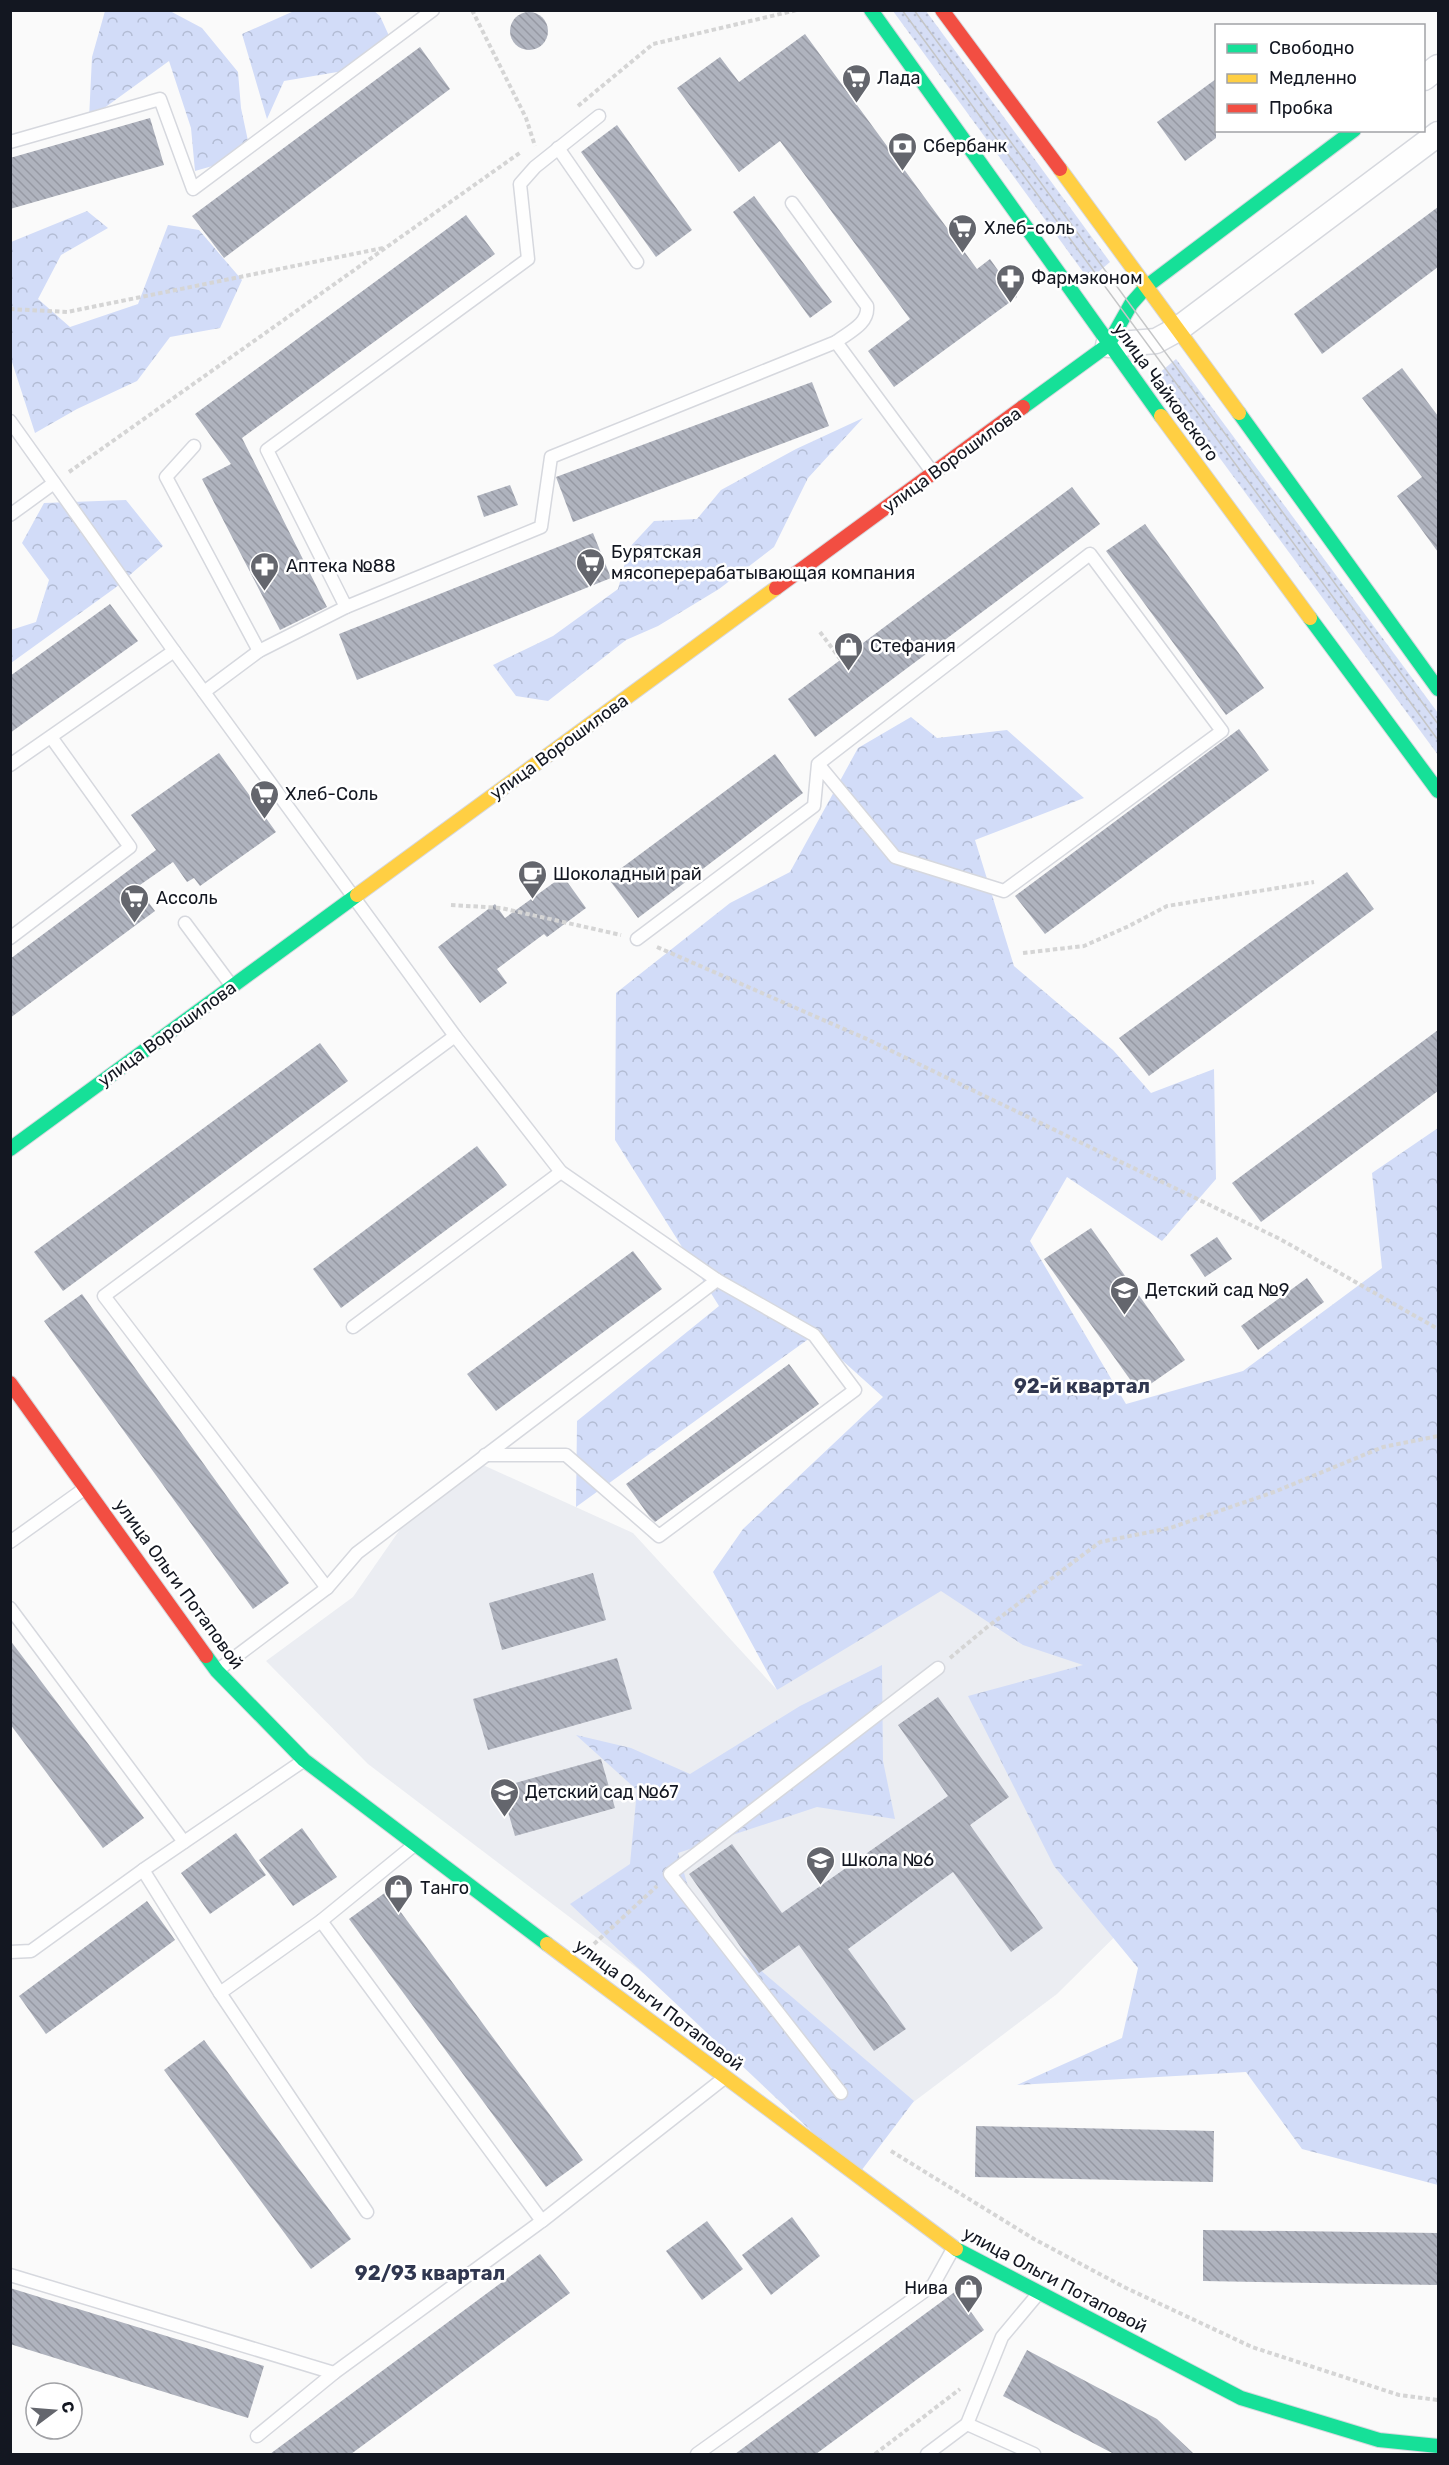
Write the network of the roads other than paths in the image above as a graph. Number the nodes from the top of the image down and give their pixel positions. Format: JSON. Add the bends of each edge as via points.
{"nodes":[{"id":1,"x":433,"y":10,"type":"edge"},
{"id":2,"x":871,"y":10,"type":"edge"},
{"id":3,"x":942,"y":10,"type":"edge"},
{"id":4,"x":1438,"y":67,"type":"edge"},
{"id":5,"x":1425,"y":77,"type":"edge"},
{"id":6,"x":599,"y":116,"type":"dead end"},
{"id":7,"x":1351,"y":132,"type":"edge"},
{"id":8,"x":1438,"y":134,"type":"edge"},
{"id":9,"x":10,"y":142,"type":"edge"},
{"id":10,"x":558,"y":148,"type":"junction"},
{"id":11,"x":792,"y":203,"type":"dead end"},
{"id":12,"x":637,"y":262,"type":"dead end"},
{"id":13,"x":1147,"y":286,"type":"junction"},
{"id":14,"x":1178,"y":329,"type":"junction"},
{"id":15,"x":837,"y":342,"type":"junction"},
{"id":16,"x":1108,"y":345,"type":"junction"},
{"id":17,"x":10,"y":421,"type":"edge"},
{"id":18,"x":194,"y":447,"type":"dead end"},
{"id":19,"x":933,"y":474,"type":"junction"},
{"id":20,"x":54,"y":483,"type":"junction"},
{"id":21,"x":10,"y":515,"type":"edge"},
{"id":22,"x":346,"y":608,"type":"junction"},
{"id":23,"x":174,"y":651,"type":"junction"},
{"id":24,"x":260,"y":651,"type":"junction"},
{"id":25,"x":1438,"y":689,"type":"edge"},
{"id":26,"x":204,"y":692,"type":"junction"},
{"id":27,"x":51,"y":737,"type":"junction"},
{"id":28,"x":818,"y":764,"type":"junction"},
{"id":29,"x":10,"y":765,"type":"edge"},
{"id":30,"x":1438,"y":791,"type":"edge"},
{"id":31,"x":355,"y":898,"type":"junction"},
{"id":32,"x":185,"y":923,"type":"dead end"},
{"id":33,"x":10,"y":938,"type":"edge"},
{"id":34,"x":637,"y":939,"type":"road end"},
{"id":35,"x":232,"y":986,"type":"junction"},
{"id":36,"x":455,"y":1036,"type":"junction"},
{"id":37,"x":10,"y":1149,"type":"edge"},
{"id":38,"x":561,"y":1172,"type":"junction"},
{"id":39,"x":717,"y":1280,"type":"junction"},
{"id":40,"x":353,"y":1327,"type":"dead end"},
{"id":41,"x":10,"y":1383,"type":"edge"},
{"id":42,"x":485,"y":1455,"type":"junction"},
{"id":43,"x":87,"y":1487,"type":"junction"},
{"id":44,"x":10,"y":1542,"type":"edge"},
{"id":45,"x":327,"y":1588,"type":"junction"},
{"id":46,"x":10,"y":1608,"type":"edge"},
{"id":47,"x":938,"y":1668,"type":"road end"},
{"id":48,"x":217,"y":1671,"type":"junction"},
{"id":49,"x":304,"y":1760,"type":"junction"},
{"id":50,"x":184,"y":1842,"type":"junction"},
{"id":51,"x":414,"y":1845,"type":"junction"},
{"id":52,"x":143,"y":1870,"type":"junction"},
{"id":53,"x":321,"y":1921,"type":"junction"},
{"id":54,"x":10,"y":1952,"type":"edge"},
{"id":55,"x":220,"y":1992,"type":"junction"},
{"id":56,"x":725,"y":2077,"type":"junction"},
{"id":57,"x":841,"y":2093,"type":"dead end"},
{"id":58,"x":367,"y":2212,"type":"dead end"},
{"id":59,"x":542,"y":2221,"type":"junction"},
{"id":60,"x":954,"y":2248,"type":"junction"},
{"id":61,"x":10,"y":2275,"type":"edge"},
{"id":62,"x":1039,"y":2293,"type":"junction"},
{"id":63,"x":334,"y":2373,"type":"junction"},
{"id":64,"x":968,"y":2424,"type":"junction"},
{"id":65,"x":257,"y":2436,"type":"dead end"},
{"id":66,"x":1438,"y":2446,"type":"edge"},
{"id":67,"x":697,"y":2454,"type":"edge"},
{"id":68,"x":927,"y":2454,"type":"edge"},
{"id":69,"x":1034,"y":2454,"type":"edge"}],
"edges":[{"from":1,"to":9,"type":"lane","via":[[193,189],[160,99]]},
{"from":2,"to":16,"type":"street","name":"улица Чайковского"},
{"from":3,"to":13,"type":"street"},
{"from":4,"to":5,"type":"street"},
{"from":6,"to":10,"type":"lane"},
{"from":7,"to":13,"type":"street","name":"улица Ворошилова"},
{"from":8,"to":14,"type":"street"},
{"from":10,"to":12,"type":"lane"},
{"from":10,"to":22,"type":"lane","via":[[520,184],[528,259],[267,450]]},
{"from":11,"to":15,"type":"lane","via":[[867,306],[863,322]]},
{"from":13,"to":14,"type":"street"},
{"from":13,"to":16,"type":"street","name":"улица Ворошилова","via":[[1131,304]]},
{"from":14,"to":16,"type":"street","via":[[1156,341]]},
{"from":14,"to":25,"type":"street"},
{"from":15,"to":19,"type":"lane"},
{"from":15,"to":22,"type":"lane","via":[[551,457],[541,527]]},
{"from":16,"to":19,"type":"street","name":"улица Ворошилова"},
{"from":16,"to":30,"type":"street","name":"улица Чайковского"},
{"from":17,"to":20,"type":"lane"},
{"from":18,"to":24,"type":"lane","via":[[166,477]]},
{"from":19,"to":31,"type":"street","name":"улица Ворошилова"},
{"from":20,"to":21,"type":"lane"},
{"from":20,"to":23,"type":"lane"},
{"from":22,"to":24,"type":"lane"},
{"from":23,"to":26,"type":"lane"},
{"from":23,"to":27,"type":"lane"},
{"from":24,"to":26,"type":"lane"},
{"from":26,"to":31,"type":"lane"},
{"from":27,"to":29,"type":"lane"},
{"from":27,"to":33,"type":"lane","via":[[130,847]]},
{"from":28,"to":28,"type":"lane","via":[[895,857],[1004,891],[1222,731],[1090,554]]},
{"from":28,"to":34,"type":"lane","via":[[814,806]]},
{"from":31,"to":35,"type":"street","name":"улица Ворошилова"},
{"from":31,"to":36,"type":"lane"},
{"from":32,"to":35,"type":"lane"},
{"from":35,"to":37,"type":"street","name":"улица Ворошилова"},
{"from":36,"to":38,"type":"lane"},
{"from":36,"to":45,"type":"lane","via":[[104,1296]]},
{"from":38,"to":39,"type":"lane"},
{"from":38,"to":40,"type":"lane"},
{"from":39,"to":42,"type":"lane"},
{"from":39,"to":42,"type":"lane","via":[[814,1335],[855,1389],[659,1536],[566,1455]]},
{"from":41,"to":43,"type":"street","name":"улица Ольги Потаповой"},
{"from":42,"to":45,"type":"lane","via":[[357,1553]]},
{"from":43,"to":44,"type":"lane"},
{"from":43,"to":48,"type":"street","name":"улица Ольги Потаповой"},
{"from":45,"to":48,"type":"lane"},
{"from":46,"to":50,"type":"lane"},
{"from":47,"to":57,"type":"lane","via":[[670,1874]]},
{"from":48,"to":49,"type":"street","name":"улица Ольги Потаповой"},
{"from":49,"to":50,"type":"lane"},
{"from":49,"to":51,"type":"street","name":"улица Ольги Потаповой"},
{"from":50,"to":52,"type":"lane"},
{"from":51,"to":53,"type":"lane"},
{"from":51,"to":56,"type":"street","name":"улица Ольги Потаповой"},
{"from":52,"to":54,"type":"lane","via":[[31,1951]]},
{"from":52,"to":55,"type":"lane"},
{"from":53,"to":55,"type":"lane"},
{"from":53,"to":59,"type":"lane"},
{"from":55,"to":58,"type":"lane"},
{"from":56,"to":59,"type":"lane"},
{"from":56,"to":60,"type":"street","name":"улица Ольги Потаповой"},
{"from":59,"to":63,"type":"lane"},
{"from":60,"to":62,"type":"street","name":"улица Ольги Потаповой"},
{"from":60,"to":67,"type":"lane","via":[[933,2285]]},
{"from":61,"to":63,"type":"lane"},
{"from":62,"to":64,"type":"lane","via":[[1002,2337]]},
{"from":62,"to":66,"type":"street","name":"улица Ольги Потаповой","via":[[1241,2398],[1379,2440]]},
{"from":63,"to":65,"type":"lane"},
{"from":64,"to":68,"type":"lane"},
{"from":64,"to":69,"type":"lane"}]}
